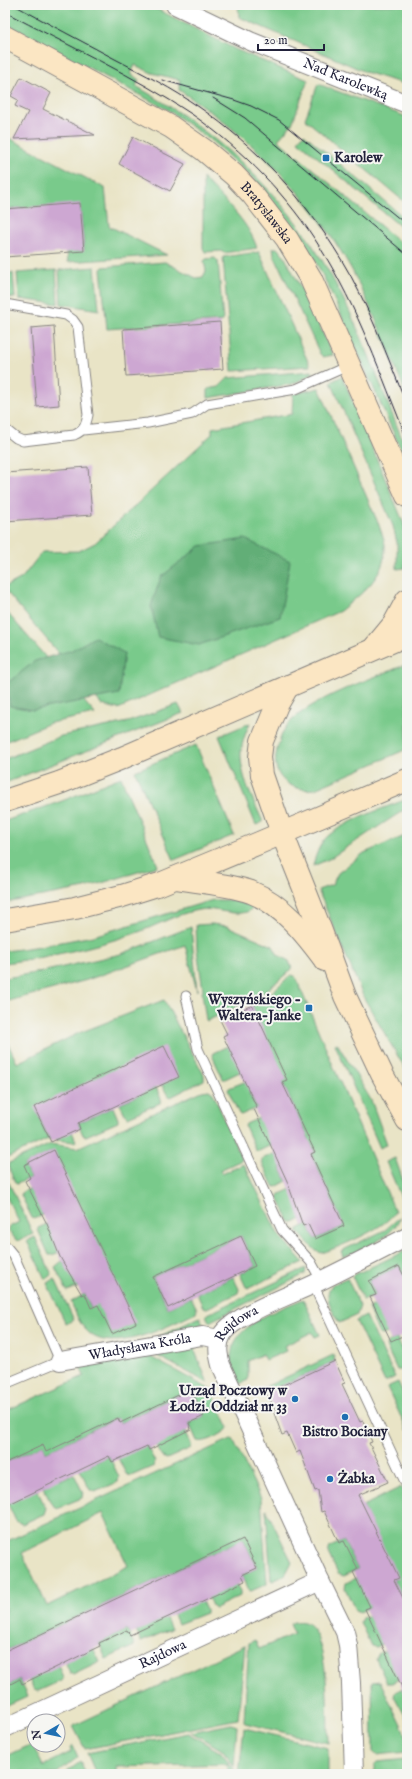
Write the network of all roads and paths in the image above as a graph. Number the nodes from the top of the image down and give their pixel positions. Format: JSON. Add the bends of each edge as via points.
{"nodes":[{"id":1,"x":175,"y":5,"type":"edge"},
{"id":2,"x":5,"y":37,"type":"edge"},
{"id":3,"x":407,"y":104,"type":"edge"},
{"id":4,"x":5,"y":304,"type":"edge"},
{"id":5,"x":350,"y":365,"type":"junction"},
{"id":6,"x":5,"y":429,"type":"edge"},
{"id":7,"x":83,"y":430,"type":"junction"},
{"id":8,"x":407,"y":496,"type":"edge"},
{"id":9,"x":407,"y":600,"type":"edge"},
{"id":10,"x":407,"y":635,"type":"edge"},
{"id":11,"x":372,"y":650,"type":"junction"},
{"id":12,"x":288,"y":686,"type":"junction"},
{"id":13,"x":407,"y":780,"type":"edge"},
{"id":14,"x":5,"y":801,"type":"edge"},
{"id":15,"x":282,"y":834,"type":"junction"},
{"id":16,"x":175,"y":878,"type":"junction"},
{"id":17,"x":5,"y":920,"type":"edge"},
{"id":18,"x":336,"y":975,"type":"junction"},
{"id":19,"x":186,"y":996,"type":"dead end"},
{"id":20,"x":407,"y":1120,"type":"edge"},
{"id":21,"x":407,"y":1238,"type":"edge"},
{"id":22,"x":5,"y":1245,"type":"edge"},
{"id":23,"x":317,"y":1282,"type":"junction"},
{"id":24,"x":220,"y":1339,"type":"junction"},
{"id":25,"x":60,"y":1361,"type":"junction"},
{"id":26,"x":5,"y":1384,"type":"edge"},
{"id":27,"x":407,"y":1486,"type":"edge"},
{"id":28,"x":320,"y":1581,"type":"junction"},
{"id":29,"x":5,"y":1728,"type":"edge"},
{"id":30,"x":354,"y":1774,"type":"edge"}],
"edges":[{"from":1,"to":3,"type":"street","name":"Nad Karolewką","via":[[250,41]]},
{"from":2,"to":5,"type":"street","name":"Bratysławska","via":[[171,127],[234,175],[270,215],[302,263]]},
{"from":4,"to":7,"type":"lane","via":[[66,315],[78,327],[88,415]]},
{"from":5,"to":7,"type":"lane","via":[[296,389],[207,404],[192,414],[148,423]]},
{"from":5,"to":8,"type":"street","name":"Bratysławska"},
{"from":6,"to":7,"type":"lane","via":[[23,441],[74,435]]},
{"from":9,"to":11,"type":"street","via":[[394,624]]},
{"from":10,"to":11,"type":"street"},
{"from":11,"to":12,"type":"street"},
{"from":12,"to":14,"type":"street","via":[[59,783]]},
{"from":12,"to":15,"type":"street","via":[[267,725],[260,757],[268,795]]},
{"from":13,"to":15,"type":"street"},
{"from":15,"to":16,"type":"street"},
{"from":15,"to":18,"type":"street"},
{"from":16,"to":17,"type":"street","via":[[122,896],[75,908]]},
{"from":16,"to":18,"type":"street","via":[[236,888],[268,901],[296,924]]},
{"from":18,"to":20,"type":"street","via":[[382,1074]]},
{"from":19,"to":23,"type":"lane","via":[[198,1049],[282,1230],[311,1262]]},
{"from":21,"to":23,"type":"street","name":"Rajdowa"},
{"from":22,"to":25,"type":"lane","via":[[14,1256]]},
{"from":23,"to":24,"type":"street","name":"Rajdowa","via":[[237,1320]]},
{"from":23,"to":27,"type":"lane"},
{"from":24,"to":25,"type":"street","name":"Władysława Króla","via":[[202,1336]]},
{"from":24,"to":28,"type":"street","name":"Rajdowa","via":[[218,1350],[221,1365]]},
{"from":25,"to":26,"type":"lane"},
{"from":28,"to":29,"type":"street","name":"Rajdowa"},
{"from":28,"to":30,"type":"street","name":"Rajdowa","via":[[345,1632],[348,1645]]}]}
